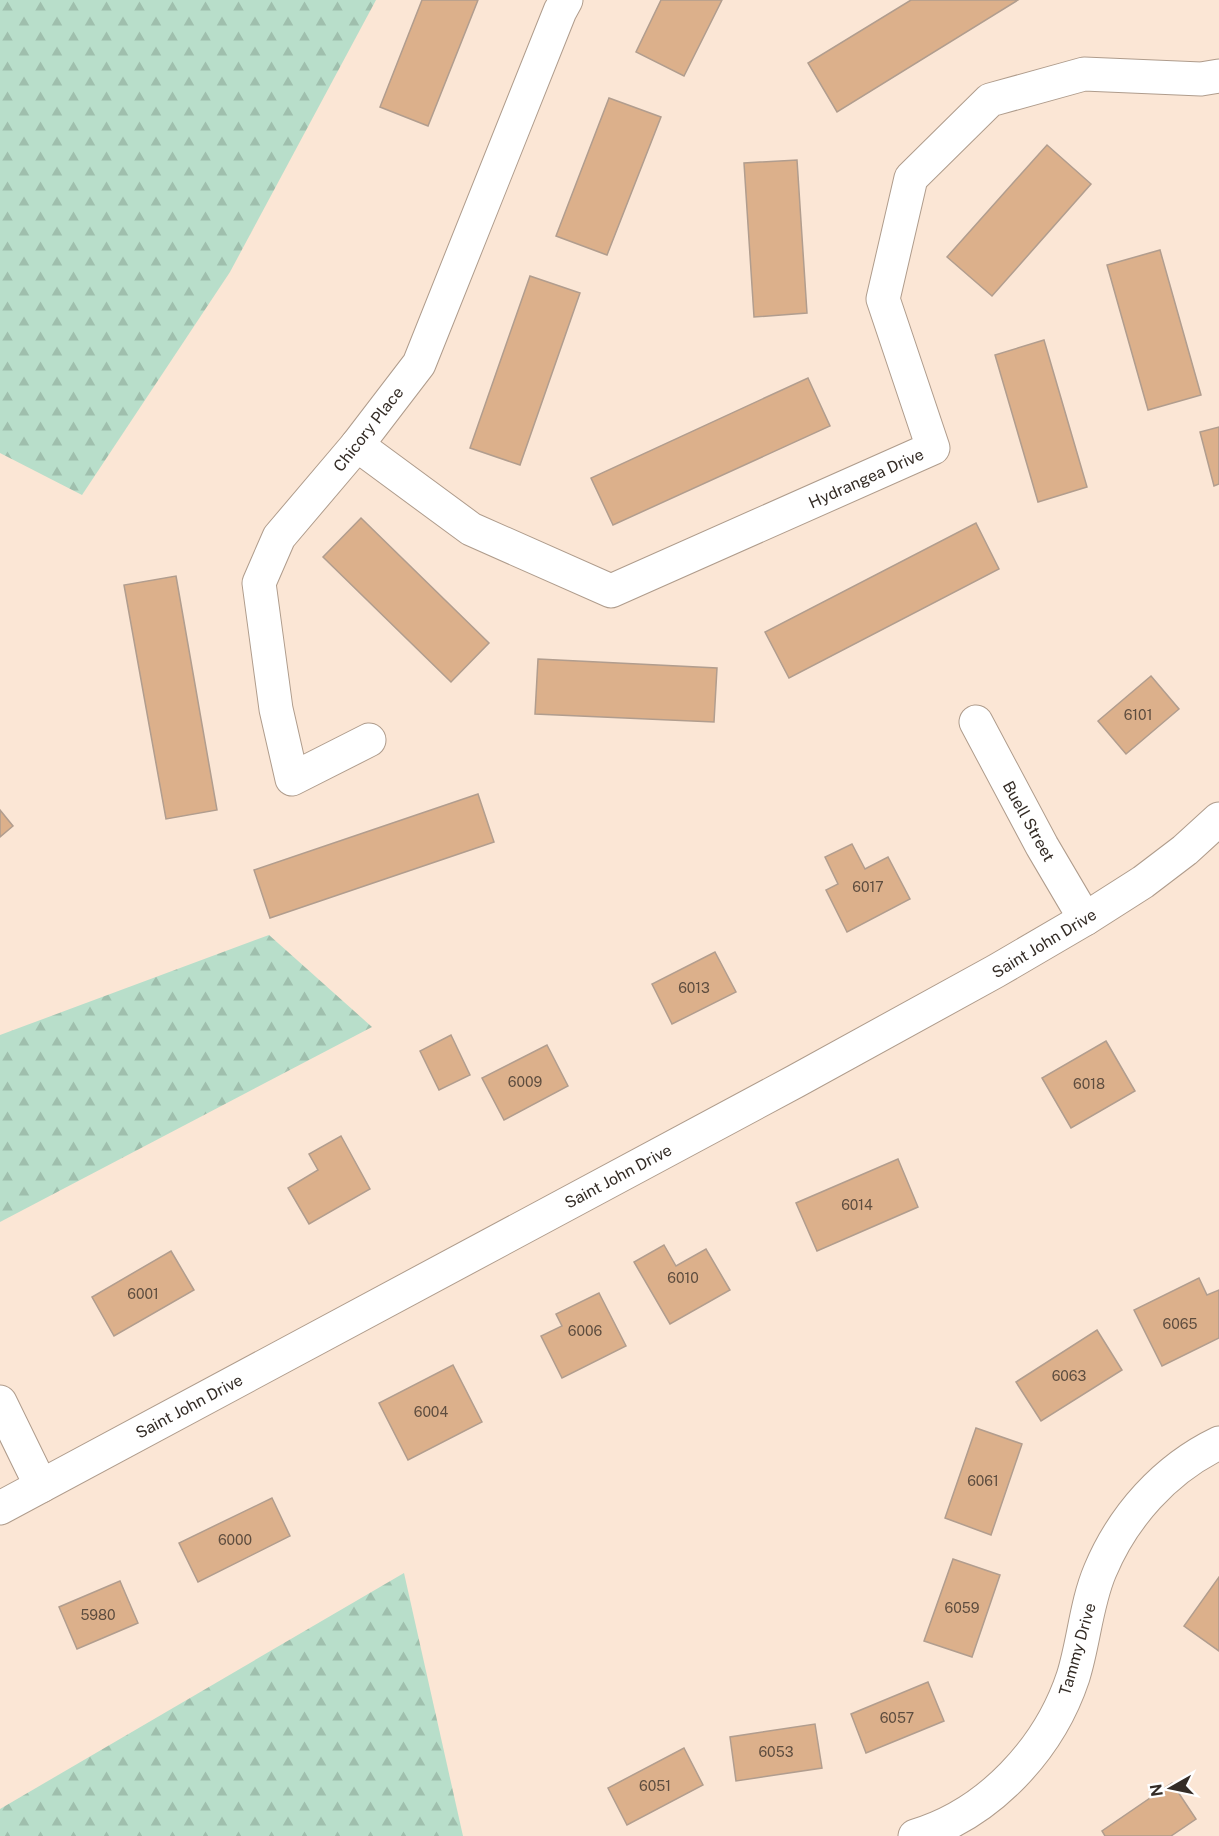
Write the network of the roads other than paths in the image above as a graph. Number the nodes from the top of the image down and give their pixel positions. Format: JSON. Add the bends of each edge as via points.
{"nodes":[{"id":1,"x":566,"y":0,"type":"edge"},
{"id":2,"x":1210,"y":78,"type":"edge"},
{"id":3,"x":357,"y":445,"type":"junction"},
{"id":4,"x":976,"y":722,"type":"dead end"},
{"id":5,"x":369,"y":740,"type":"dead end"},
{"id":6,"x":1219,"y":819,"type":"edge"},
{"id":7,"x":1086,"y":919,"type":"junction"},
{"id":8,"x":0,"y":1402,"type":"edge"},
{"id":9,"x":1219,"y":1443,"type":"edge"},
{"id":10,"x":41,"y":1486,"type":"junction"},
{"id":11,"x":0,"y":1508,"type":"edge"},
{"id":12,"x":915,"y":1836,"type":"edge"}],
"edges":[{"from":1,"to":3,"type":"street","name":"Chicory Place","via":[[419,364]]},
{"from":2,"to":3,"type":"street","name":"Hydrangea Drive","via":[[1084,74],[990,100],[911,178],[883,298],[933,448],[611,591],[471,529]]},
{"from":3,"to":5,"type":"street","name":"Chicory Place","via":[[279,537],[258,583],[276,709],[292,779]]},
{"from":4,"to":7,"type":"street","name":"Buell Street"},
{"from":6,"to":7,"type":"street","name":"Saint John Drive","via":[[1143,882]]},
{"from":7,"to":10,"type":"street","name":"Saint John Drive","via":[[796,1081]]},
{"from":8,"to":10,"type":"street"},
{"from":9,"to":12,"type":"street","name":"Tammy Drive","via":[[1170,1475],[1141,1503],[1118,1535],[1093,1590],[1073,1676],[1047,1733],[1015,1773],[981,1803]]},
{"from":10,"to":11,"type":"street","name":"Saint John Drive"}]}
